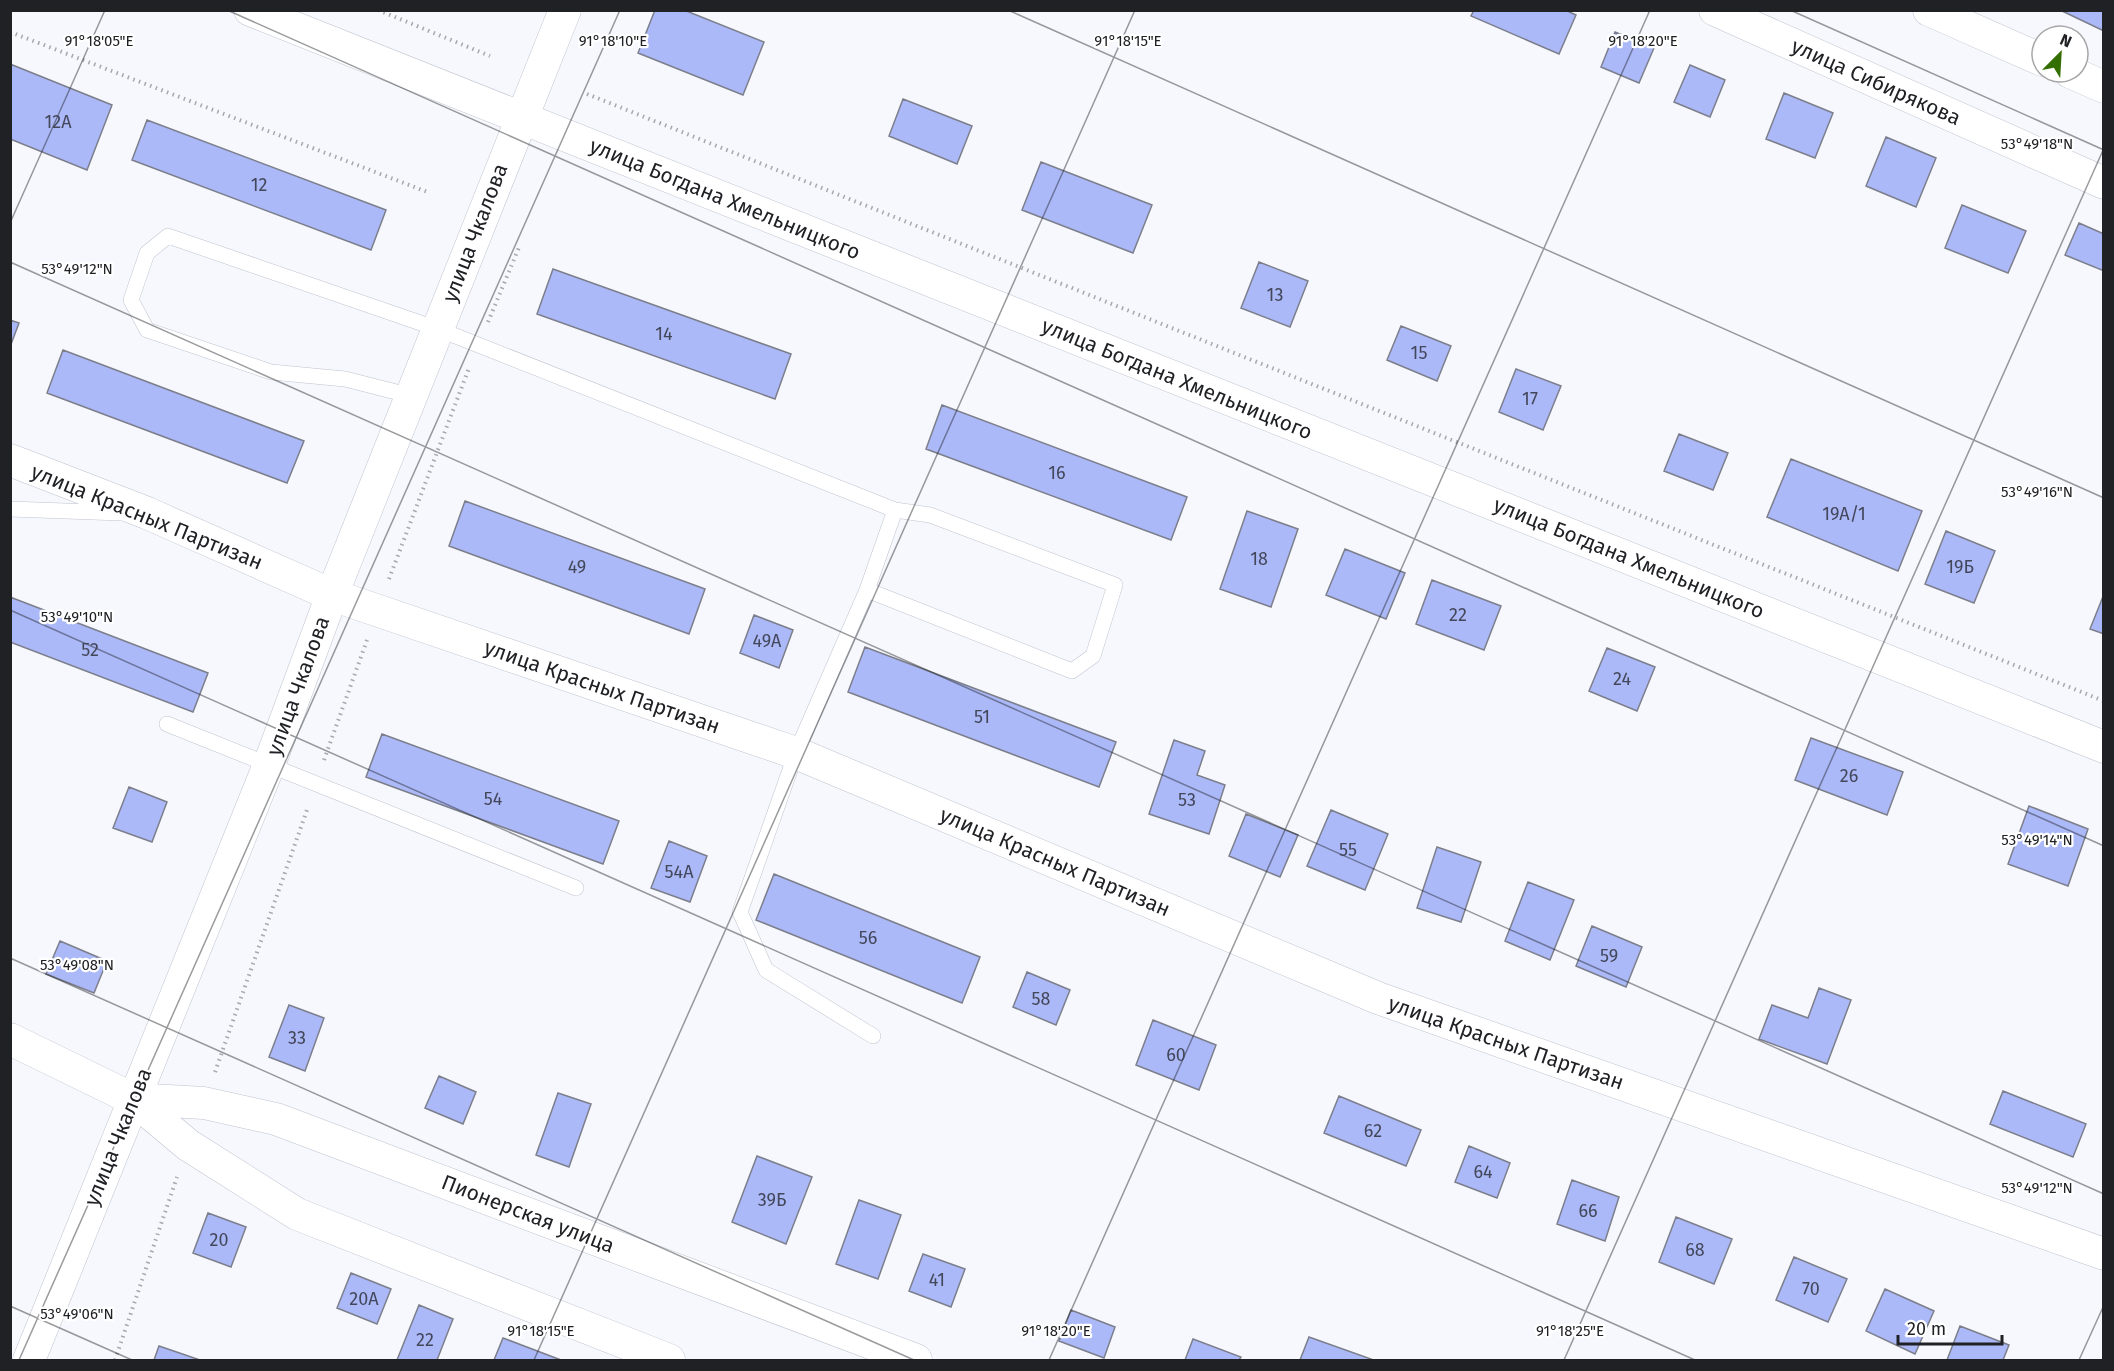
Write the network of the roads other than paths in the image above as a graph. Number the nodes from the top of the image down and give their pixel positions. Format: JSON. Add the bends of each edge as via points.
{"nodes":[{"id":1,"x":250,"y":10,"type":"edge"},
{"id":2,"x":565,"y":10,"type":"edge"},
{"id":3,"x":1715,"y":10,"type":"edge"},
{"id":4,"x":1929,"y":10,"type":"edge"},
{"id":5,"x":2030,"y":55,"type":"edge"},
{"id":6,"x":520,"y":117,"type":"junction"},
{"id":7,"x":2103,"y":183,"type":"edge"},
{"id":8,"x":438,"y":328,"type":"junction"},
{"id":9,"x":412,"y":396,"type":"junction"},
{"id":10,"x":10,"y":460,"type":"edge"},
{"id":11,"x":10,"y":509,"type":"edge"},
{"id":12,"x":896,"y":510,"type":"junction"},
{"id":13,"x":147,"y":513,"type":"junction"},
{"id":14,"x":867,"y":590,"type":"junction"},
{"id":15,"x":332,"y":595,"type":"junction"},
{"id":16,"x":167,"y":724,"type":"dead end"},
{"id":17,"x":2103,"y":747,"type":"edge"},
{"id":18,"x":796,"y":753,"type":"junction"},
{"id":19,"x":269,"y":765,"type":"junction"},
{"id":20,"x":576,"y":888,"type":"dead end"},
{"id":21,"x":873,"y":1036,"type":"dead end"},
{"id":22,"x":10,"y":1039,"type":"edge"},
{"id":23,"x":134,"y":1099,"type":"junction"},
{"id":24,"x":2103,"y":1254,"type":"edge"},
{"id":25,"x":29,"y":1360,"type":"edge"},
{"id":26,"x":669,"y":1360,"type":"edge"},
{"id":27,"x":916,"y":1360,"type":"edge"}],
"edges":[{"from":1,"to":6,"type":"street","name":"улица Богдана Хмельницкого"},
{"from":2,"to":6,"type":"street","name":"улица Чкалова"},
{"from":3,"to":7,"type":"street","name":"улица Сибирякова"},
{"from":4,"to":5,"type":"street"},
{"from":6,"to":8,"type":"street","name":"улица Чкалова"},
{"from":6,"to":17,"type":"street","name":"улица Богдана Хмельницкого"},
{"from":8,"to":9,"type":"street","name":"улица Чкалова"},
{"from":8,"to":9,"type":"lane","via":[[168,236],[147,253],[131,300],[147,330],[271,372],[345,379]]},
{"from":8,"to":12,"type":"lane"},
{"from":9,"to":15,"type":"street","name":"улица Чкалова"},
{"from":10,"to":13,"type":"street","name":"улица Красных Партизан"},
{"from":11,"to":13,"type":"lane"},
{"from":12,"to":14,"type":"lane"},
{"from":12,"to":14,"type":"lane","via":[[930,515],[1115,585],[1093,656],[1072,670]]},
{"from":13,"to":15,"type":"street","name":"улица Красных Партизан"},
{"from":14,"to":18,"type":"lane"},
{"from":15,"to":18,"type":"street","name":"улица Красных Партизан"},
{"from":15,"to":19,"type":"street","name":"улица Чкалова"},
{"from":16,"to":19,"type":"lane"},
{"from":18,"to":21,"type":"lane","via":[[740,912],[766,970]]},
{"from":18,"to":24,"type":"street","name":"улица Красных Партизан","via":[[1378,998]]},
{"from":19,"to":20,"type":"lane"},
{"from":19,"to":23,"type":"street","name":"улица Чкалова"},
{"from":22,"to":23,"type":"street","name":"Пионерская улица"},
{"from":23,"to":25,"type":"street","name":"улица Чкалова"},
{"from":23,"to":26,"type":"street","name":"Пионерская улица","via":[[188,1145],[297,1214]]},
{"from":23,"to":27,"type":"street","name":"Пионерская улица","via":[[204,1103],[276,1119]]}]}
